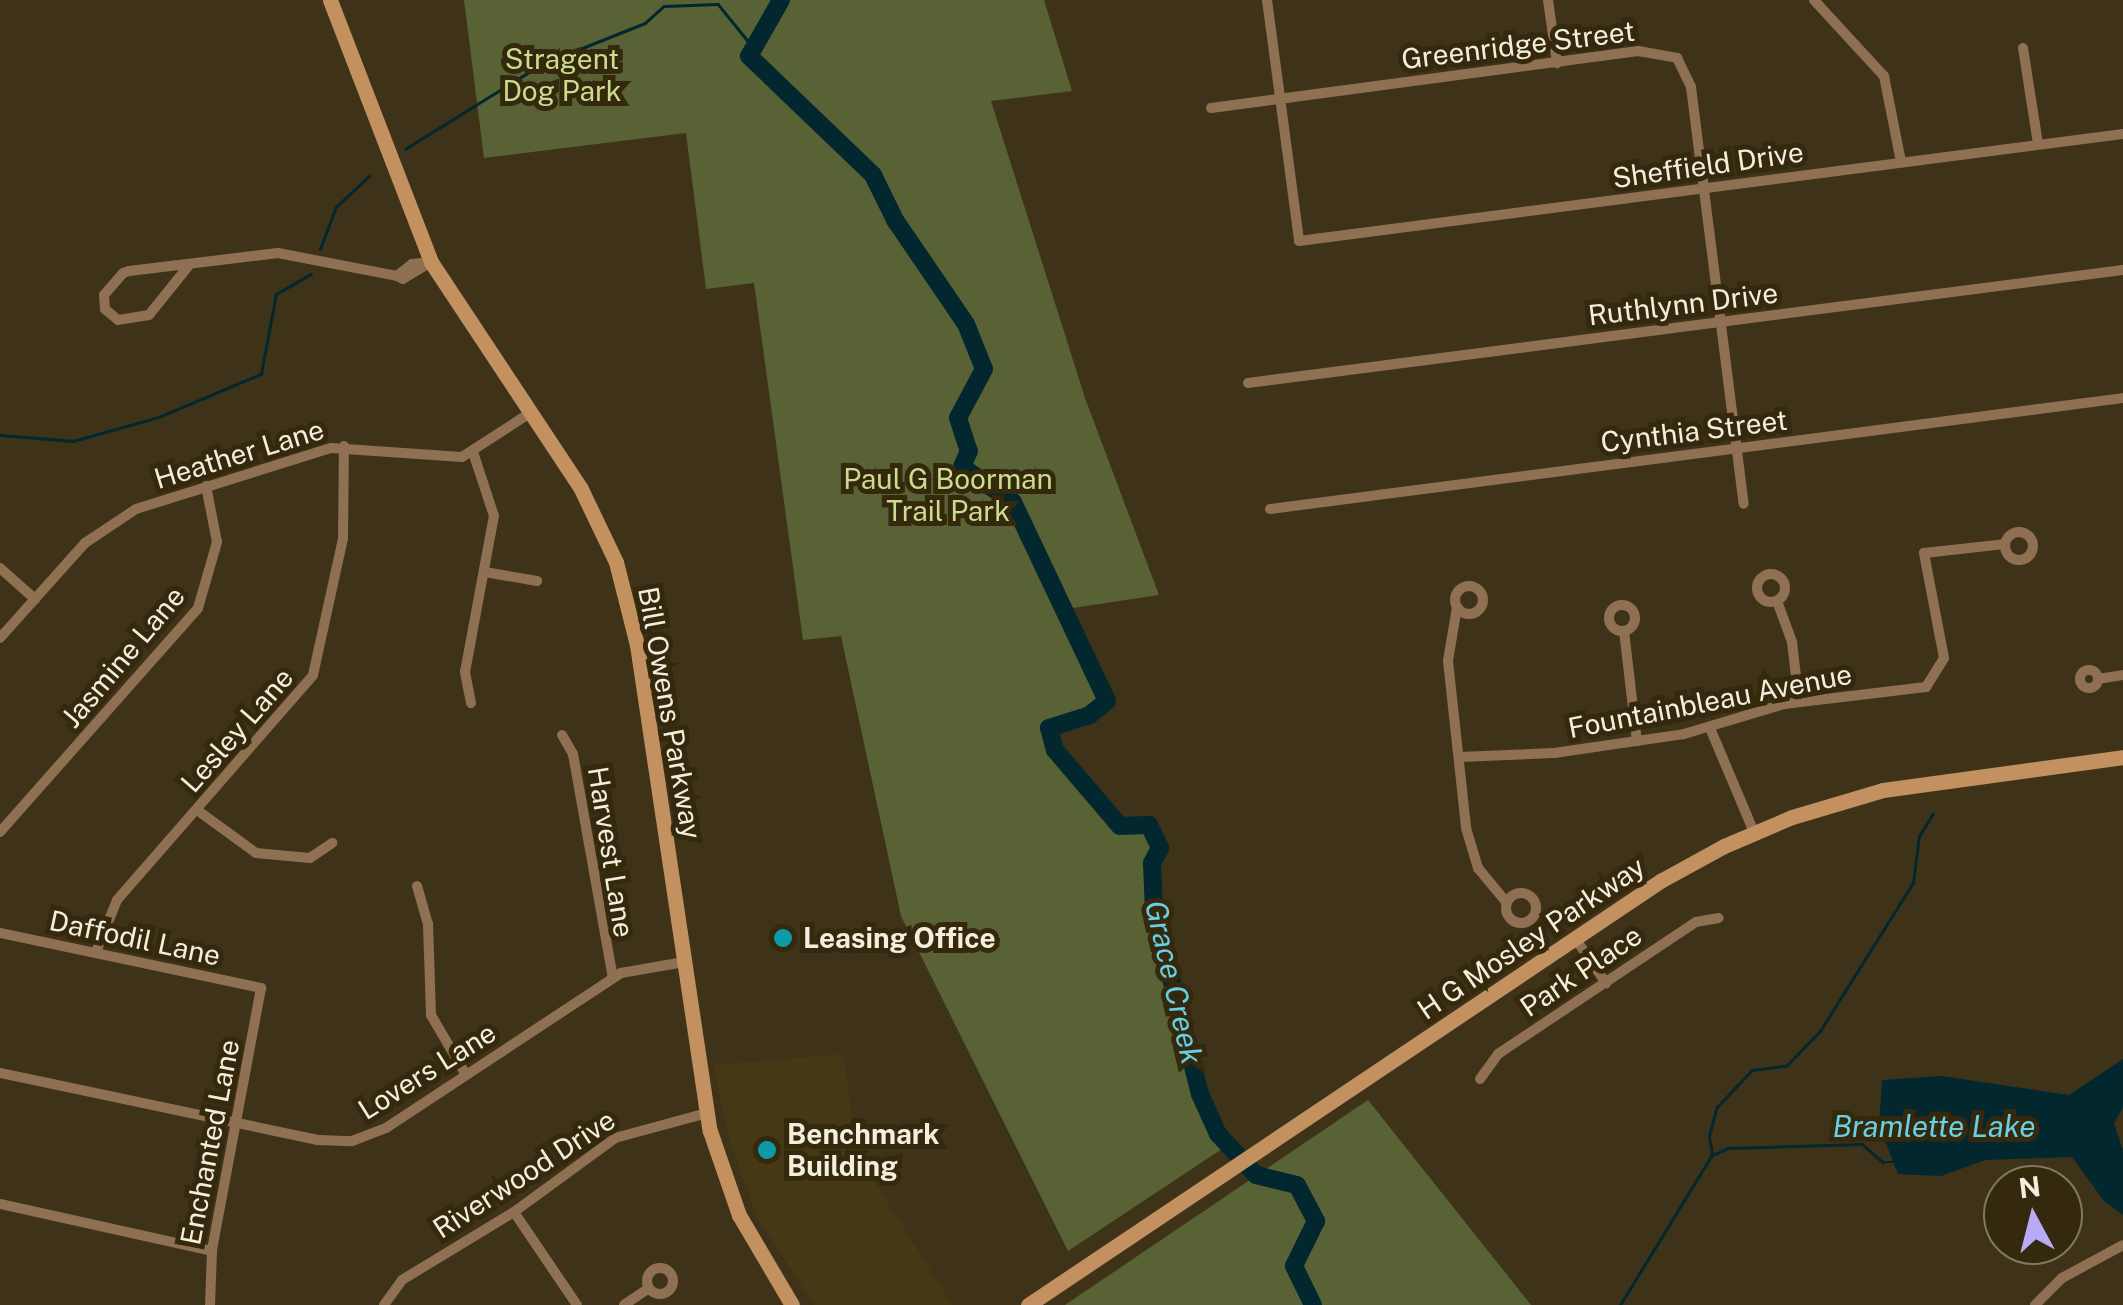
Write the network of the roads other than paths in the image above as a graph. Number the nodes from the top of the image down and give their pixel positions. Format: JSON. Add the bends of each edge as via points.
{"nodes":[{"id":1,"x":330,"y":0,"type":"edge"},
{"id":2,"x":1267,"y":0,"type":"edge"},
{"id":3,"x":1548,"y":0,"type":"edge"},
{"id":4,"x":1814,"y":0,"type":"edge"},
{"id":5,"x":2023,"y":48,"type":"dead end"},
{"id":6,"x":1557,"y":62,"type":"junction"},
{"id":7,"x":1280,"y":98,"type":"junction"},
{"id":8,"x":1210,"y":108,"type":"dead end"},
{"id":9,"x":2123,"y":134,"type":"edge"},
{"id":10,"x":2038,"y":144,"type":"junction"},
{"id":11,"x":1901,"y":162,"type":"junction"},
{"id":12,"x":1704,"y":188,"type":"junction"},
{"id":13,"x":431,"y":262,"type":"junction"},
{"id":14,"x":190,"y":264,"type":"junction"},
{"id":15,"x":2123,"y":270,"type":"edge"},
{"id":16,"x":1721,"y":321,"type":"junction"},
{"id":17,"x":1248,"y":383,"type":"dead end"},
{"id":18,"x":2123,"y":398,"type":"edge"},
{"id":19,"x":530,"y":413,"type":"junction"},
{"id":20,"x":344,"y":446,"type":"junction"},
{"id":21,"x":1737,"y":448,"type":"junction"},
{"id":22,"x":474,"y":452,"type":"junction"},
{"id":23,"x":206,"y":486,"type":"junction"},
{"id":24,"x":1744,"y":504,"type":"dead end"},
{"id":25,"x":1270,"y":509,"type":"dead end"},
{"id":26,"x":2005,"y":544,"type":"dead end"},
{"id":27,"x":0,"y":568,"type":"edge"},
{"id":28,"x":485,"y":572,"type":"junction"},
{"id":29,"x":537,"y":581,"type":"dead end"},
{"id":30,"x":35,"y":599,"type":"junction"},
{"id":31,"x":1777,"y":601,"type":"dead end"},
{"id":32,"x":1457,"y":607,"type":"dead end"},
{"id":33,"x":1624,"y":631,"type":"dead end"},
{"id":34,"x":0,"y":638,"type":"edge"},
{"id":35,"x":2123,"y":676,"type":"edge"},
{"id":36,"x":2098,"y":679,"type":"dead end"},
{"id":37,"x":1799,"y":702,"type":"junction"},
{"id":38,"x":471,"y":703,"type":"dead end"},
{"id":39,"x":1710,"y":728,"type":"junction"},
{"id":40,"x":562,"y":735,"type":"dead end"},
{"id":41,"x":1637,"y":741,"type":"junction"},
{"id":42,"x":1458,"y":757,"type":"junction"},
{"id":43,"x":2123,"y":757,"type":"edge"},
{"id":44,"x":196,"y":810,"type":"junction"},
{"id":45,"x":0,"y":832,"type":"edge"},
{"id":46,"x":1754,"y":832,"type":"junction"},
{"id":47,"x":332,"y":843,"type":"dead end"},
{"id":48,"x":417,"y":886,"type":"dead end"},
{"id":49,"x":1507,"y":903,"type":"dead end"},
{"id":50,"x":1718,"y":918,"type":"dead end"},
{"id":51,"x":0,"y":933,"type":"edge"},
{"id":52,"x":1575,"y":938,"type":"junction"},
{"id":53,"x":96,"y":952,"type":"junction"},
{"id":54,"x":684,"y":962,"type":"junction"},
{"id":55,"x":613,"y":978,"type":"junction"},
{"id":56,"x":1606,"y":983,"type":"junction"},
{"id":57,"x":262,"y":988,"type":"joint"},
{"id":58,"x":0,"y":1073,"type":"edge"},
{"id":59,"x":466,"y":1075,"type":"junction"},
{"id":60,"x":1480,"y":1079,"type":"dead end"},
{"id":61,"x":707,"y":1113,"type":"junction"},
{"id":62,"x":236,"y":1123,"type":"junction"},
{"id":63,"x":0,"y":1204,"type":"edge"},
{"id":64,"x":514,"y":1212,"type":"junction"},
{"id":65,"x":2123,"y":1245,"type":"edge"},
{"id":66,"x":212,"y":1251,"type":"junction"},
{"id":67,"x":650,"y":1288,"type":"dead end"},
{"id":68,"x":210,"y":1305,"type":"edge"},
{"id":69,"x":384,"y":1305,"type":"edge"},
{"id":70,"x":577,"y":1305,"type":"edge"},
{"id":71,"x":624,"y":1305,"type":"edge"},
{"id":72,"x":792,"y":1305,"type":"edge"},
{"id":73,"x":1028,"y":1305,"type":"edge"},
{"id":74,"x":2035,"y":1305,"type":"edge"}],
"edges":[{"from":1,"to":13,"type":"main road","name":"Bill Owens Parkway"},
{"from":2,"to":7,"type":"street"},
{"from":3,"to":6,"type":"street"},
{"from":4,"to":11,"type":"street","via":[[1884,76]]},
{"from":5,"to":10,"type":"street"},
{"from":6,"to":7,"type":"street","name":"Greenridge Street"},
{"from":6,"to":12,"type":"street","name":"Greenridge Street","via":[[1647,50],[1677,58],[1689,78]]},
{"from":7,"to":8,"type":"street","name":"Greenridge Street"},
{"from":7,"to":12,"type":"street","name":"Sheffield Drive","via":[[1299,241]]},
{"from":9,"to":10,"type":"street","name":"Sheffield Drive"},
{"from":10,"to":11,"type":"street","name":"Sheffield Drive"},
{"from":11,"to":12,"type":"street","name":"Sheffield Drive"},
{"from":12,"to":16,"type":"street","name":"Greenridge Street"},
{"from":13,"to":14,"type":"street","via":[[378,277],[291,252]]},
{"from":13,"to":19,"type":"main road","name":"Bill Owens Parkway"},
{"from":14,"to":14,"type":"street","via":[[119,275],[104,295],[105,309],[118,320],[149,315]]},
{"from":15,"to":16,"type":"street","name":"Ruthlynn Drive"},
{"from":16,"to":17,"type":"street","name":"Ruthlynn Drive"},
{"from":16,"to":21,"type":"street","name":"Greenridge Street"},
{"from":18,"to":21,"type":"street","name":"Cynthia Street"},
{"from":19,"to":22,"type":"street"},
{"from":19,"to":54,"type":"main road","name":"Bill Owens Parkway","via":[[599,520],[624,586]]},
{"from":20,"to":22,"type":"street","name":"Heather Lane","via":[[447,458]]},
{"from":20,"to":23,"type":"street","name":"Heather Lane"},
{"from":20,"to":44,"type":"street","name":"Lesley Lane","via":[[343,538],[318,664],[308,686]]},
{"from":21,"to":24,"type":"street","name":"Greenridge Street"},
{"from":21,"to":25,"type":"street","name":"Cynthia Street"},
{"from":22,"to":28,"type":"street","via":[[494,509]]},
{"from":23,"to":30,"type":"street","name":"Heather Lane","via":[[108,523]]},
{"from":23,"to":45,"type":"street","name":"Jasmine Lane","via":[[217,542],[198,608]]},
{"from":26,"to":37,"type":"street","name":"Fountainbleau Avenue","via":[[1924,553],[1941,620],[1944,663],[1934,681]]},
{"from":27,"to":30,"type":"street"},
{"from":28,"to":29,"type":"street"},
{"from":28,"to":38,"type":"street","via":[[464,679]]},
{"from":30,"to":34,"type":"street","name":"Heather Lane"},
{"from":31,"to":37,"type":"street","via":[[1792,642]]},
{"from":32,"to":42,"type":"street","via":[[1448,660]]},
{"from":33,"to":41,"type":"street"},
{"from":35,"to":36,"type":"street"},
{"from":37,"to":39,"type":"street","name":"Fountainbleau Avenue"},
{"from":39,"to":41,"type":"street","name":"Fountainbleau Avenue"},
{"from":39,"to":46,"type":"street"},
{"from":40,"to":55,"type":"street","name":"Harvest Lane","via":[[572,754]]},
{"from":41,"to":42,"type":"street","name":"Fountainbleau Avenue"},
{"from":42,"to":49,"type":"street","via":[[1471,849]]},
{"from":43,"to":46,"type":"main road","name":"H G Mosley Parkway","via":[[1884,790]]},
{"from":44,"to":47,"type":"street","via":[[256,853],[310,858]]},
{"from":44,"to":53,"type":"street","name":"Lesley Lane","via":[[112,906]]},
{"from":46,"to":52,"type":"main road","name":"H G Mosley Parkway"},
{"from":48,"to":59,"type":"street","via":[[428,924],[431,1016]]},
{"from":50,"to":56,"type":"street","name":"Park Place","via":[[1700,919]]},
{"from":51,"to":53,"type":"street","name":"Daffodil Lane"},
{"from":52,"to":56,"type":"street"},
{"from":52,"to":73,"type":"main road","name":"H G Mosley Parkway"},
{"from":53,"to":57,"type":"street","name":"Daffodil Lane"},
{"from":54,"to":55,"type":"street","name":"Lovers Lane"},
{"from":54,"to":61,"type":"main road","name":"Bill Owens Parkway"},
{"from":55,"to":59,"type":"street","name":"Lovers Lane"},
{"from":56,"to":60,"type":"street","name":"Park Place","via":[[1493,1057]]},
{"from":57,"to":62,"type":"street","name":"Enchanted Lane"},
{"from":58,"to":62,"type":"street","name":"Lovers Lane"},
{"from":59,"to":62,"type":"street","name":"Lovers Lane","via":[[386,1128],[352,1142]]},
{"from":61,"to":64,"type":"street","name":"Riverwood Drive","via":[[627,1132]]},
{"from":61,"to":72,"type":"main road","name":"Bill Owens Parkway","via":[[739,1214]]},
{"from":62,"to":66,"type":"street","name":"Enchanted Lane"},
{"from":63,"to":66,"type":"street"},
{"from":64,"to":69,"type":"street","name":"Riverwood Drive","via":[[402,1280]]},
{"from":64,"to":70,"type":"street"},
{"from":65,"to":74,"type":"street","via":[[2062,1278]]},
{"from":66,"to":68,"type":"street","name":"Enchanted Lane"},
{"from":67,"to":71,"type":"street"}]}
